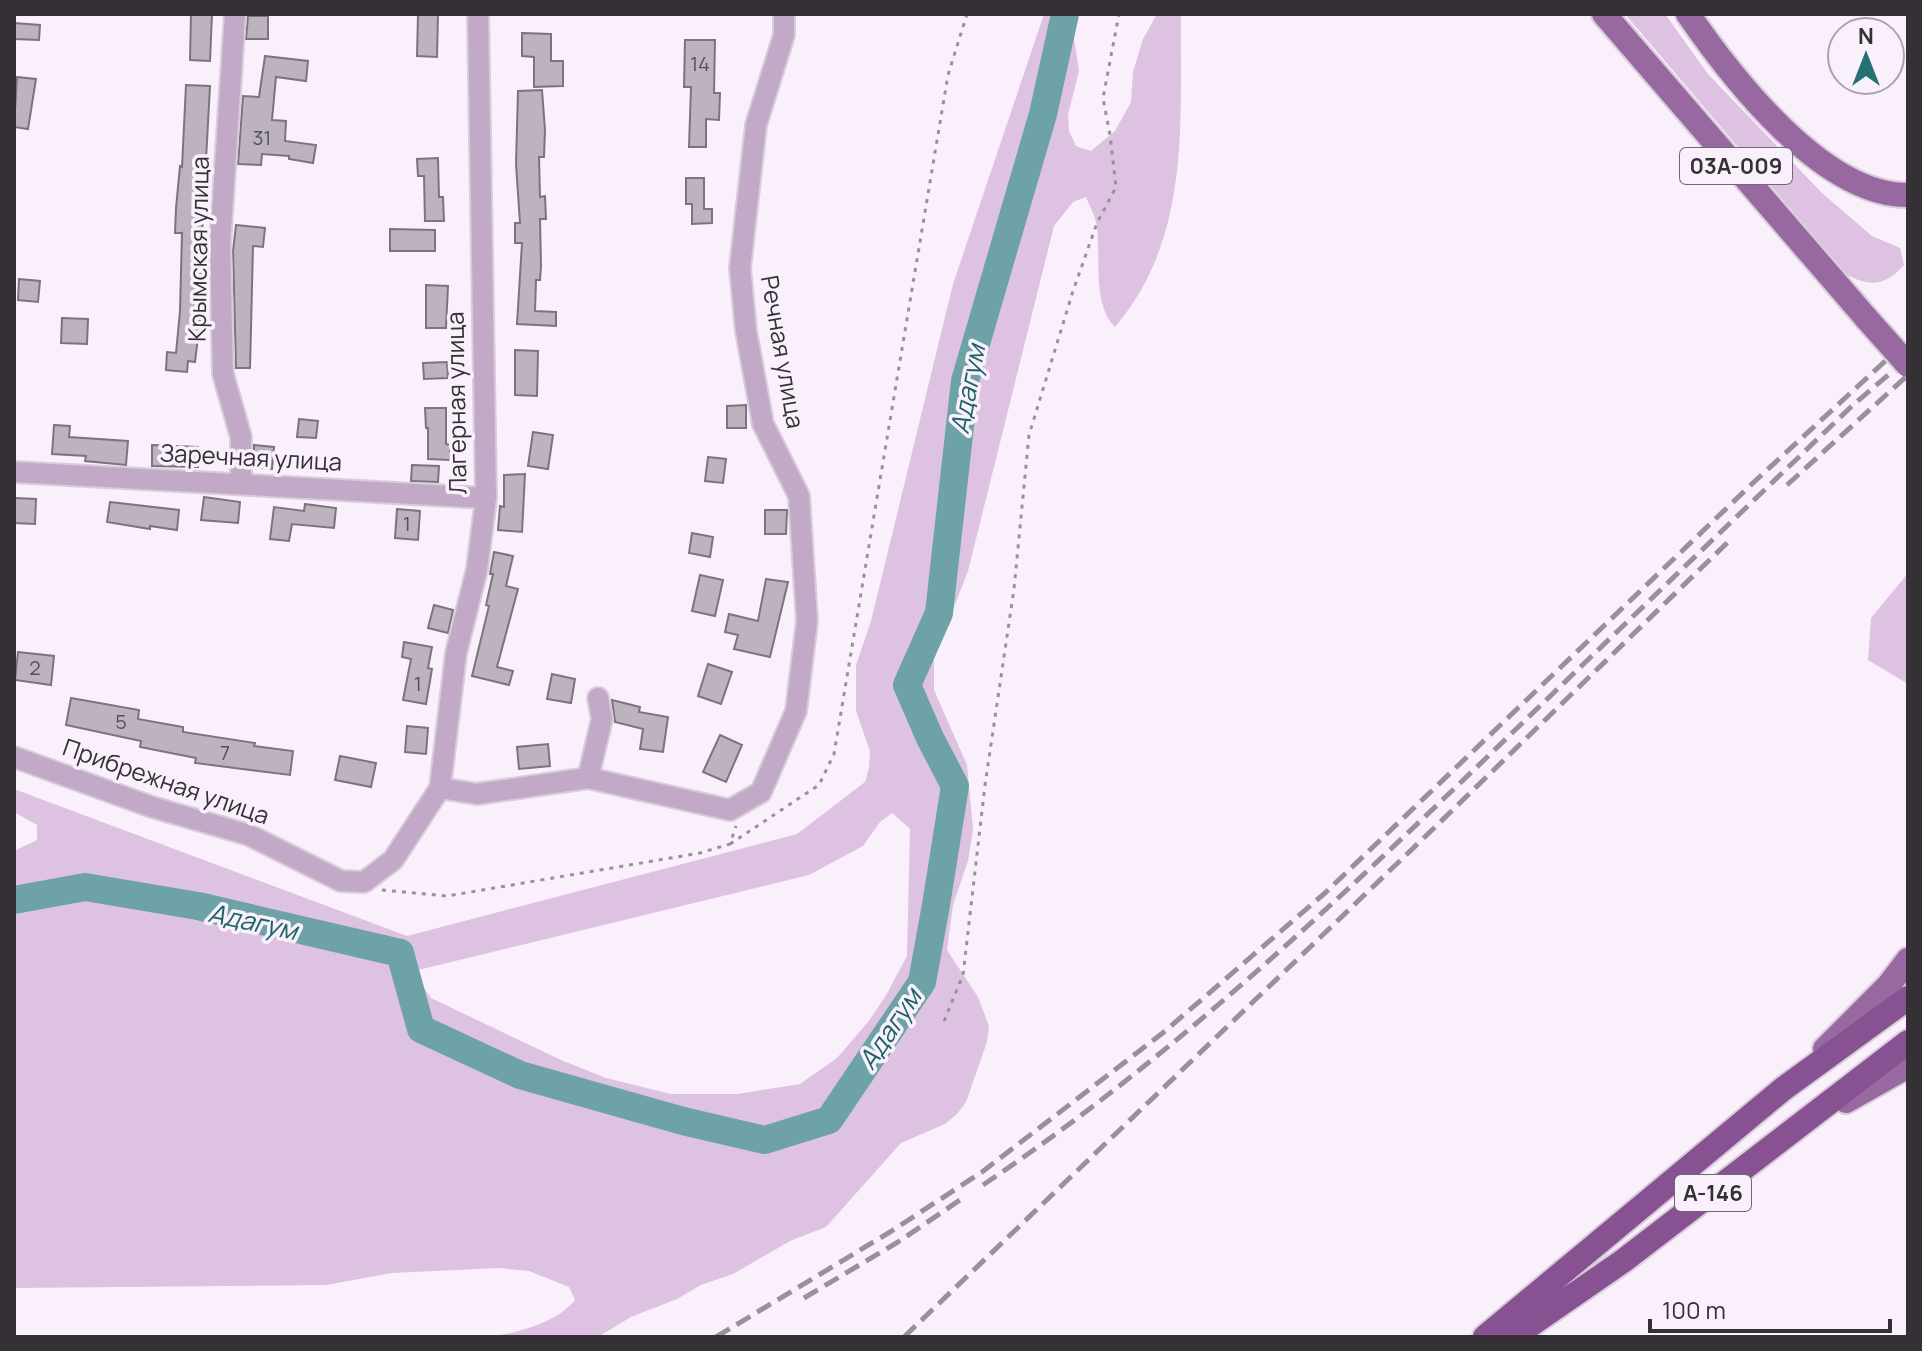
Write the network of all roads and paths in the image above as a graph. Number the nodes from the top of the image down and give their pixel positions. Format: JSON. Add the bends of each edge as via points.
{"nodes":[{"id":1,"x":235,"y":14,"type":"edge"},
{"id":2,"x":478,"y":14,"type":"edge"},
{"id":3,"x":784,"y":14,"type":"edge"},
{"id":4,"x":967,"y":14,"type":"edge"},
{"id":5,"x":1119,"y":14,"type":"edge"},
{"id":6,"x":1604,"y":14,"type":"edge"},
{"id":7,"x":1688,"y":14,"type":"edge"},
{"id":8,"x":1908,"y":195,"type":"edge"},
{"id":9,"x":1908,"y":365,"type":"edge"},
{"id":10,"x":14,"y":472,"type":"edge"},
{"id":11,"x":241,"y":482,"type":"junction"},
{"id":12,"x":486,"y":498,"type":"junction"},
{"id":13,"x":598,"y":698,"type":"dead end"},
{"id":14,"x":14,"y":757,"type":"edge"},
{"id":15,"x":588,"y":778,"type":"junction"},
{"id":16,"x":440,"y":788,"type":"junction"},
{"id":17,"x":745,"y":801,"type":"junction"},
{"id":18,"x":730,"y":844,"type":"junction"},
{"id":19,"x":364,"y":882,"type":"junction"},
{"id":20,"x":1908,"y":960,"type":"edge"},
{"id":21,"x":1908,"y":998,"type":"edge"},
{"id":22,"x":944,"y":1021,"type":"dead end"},
{"id":23,"x":1908,"y":1042,"type":"edge"},
{"id":24,"x":1908,"y":1066,"type":"edge"},
{"id":25,"x":1783,"y":1089,"type":"junction"},
{"id":26,"x":1786,"y":1138,"type":"junction"},
{"id":27,"x":1485,"y":1337,"type":"edge"},
{"id":28,"x":1513,"y":1337,"type":"edge"}],
"edges":[{"from":1,"to":11,"type":"street","name":"Крымская улица","via":[[220,244],[223,374],[241,437]]},
{"from":2,"to":12,"type":"street","name":"Лагерная улица"},
{"from":3,"to":17,"type":"street","name":"Речная улица","via":[[784,35],[756,125],[740,268],[763,424],[799,496],[807,621],[796,711],[761,792]]},
{"from":4,"to":18,"type":"path","via":[[948,75],[834,754],[819,785]]},
{"from":5,"to":22,"type":"path","via":[[1103,98],[1116,187],[1073,291],[1029,435],[963,975]]},
{"from":6,"to":9,"type":"main road","number":"03А-009","bridge":true},
{"from":7,"to":8,"type":"main road","via":[[1792,140],[1833,171],[1873,189]]},
{"from":10,"to":11,"type":"street","name":"Заречная улица"},
{"from":11,"to":12,"type":"street","name":"Заречная улица"},
{"from":12,"to":16,"type":"street","name":"Лагерная улица","via":[[477,569],[456,653]]},
{"from":13,"to":15,"type":"street","via":[[602,719]]},
{"from":14,"to":19,"type":"street","name":"Прибрежная улица","via":[[249,835],[341,881]]},
{"from":15,"to":16,"type":"street","via":[[477,794]]},
{"from":15,"to":17,"type":"street","via":[[730,810]]},
{"from":16,"to":19,"type":"street","via":[[393,860]]},
{"from":17,"to":18,"type":"path"},
{"from":18,"to":19,"type":"path","via":[[447,896],[386,892]]},
{"from":20,"to":25,"type":"main road","number":"А-146"},
{"from":21,"to":25,"type":"highway","number":"А-146"},
{"from":23,"to":26,"type":"highway","number":"А-146"},
{"from":24,"to":26,"type":"main road","number":"А-146"},
{"from":25,"to":27,"type":"highway","number":"А-146"},
{"from":26,"to":28,"type":"highway","number":"А-146"}]}
